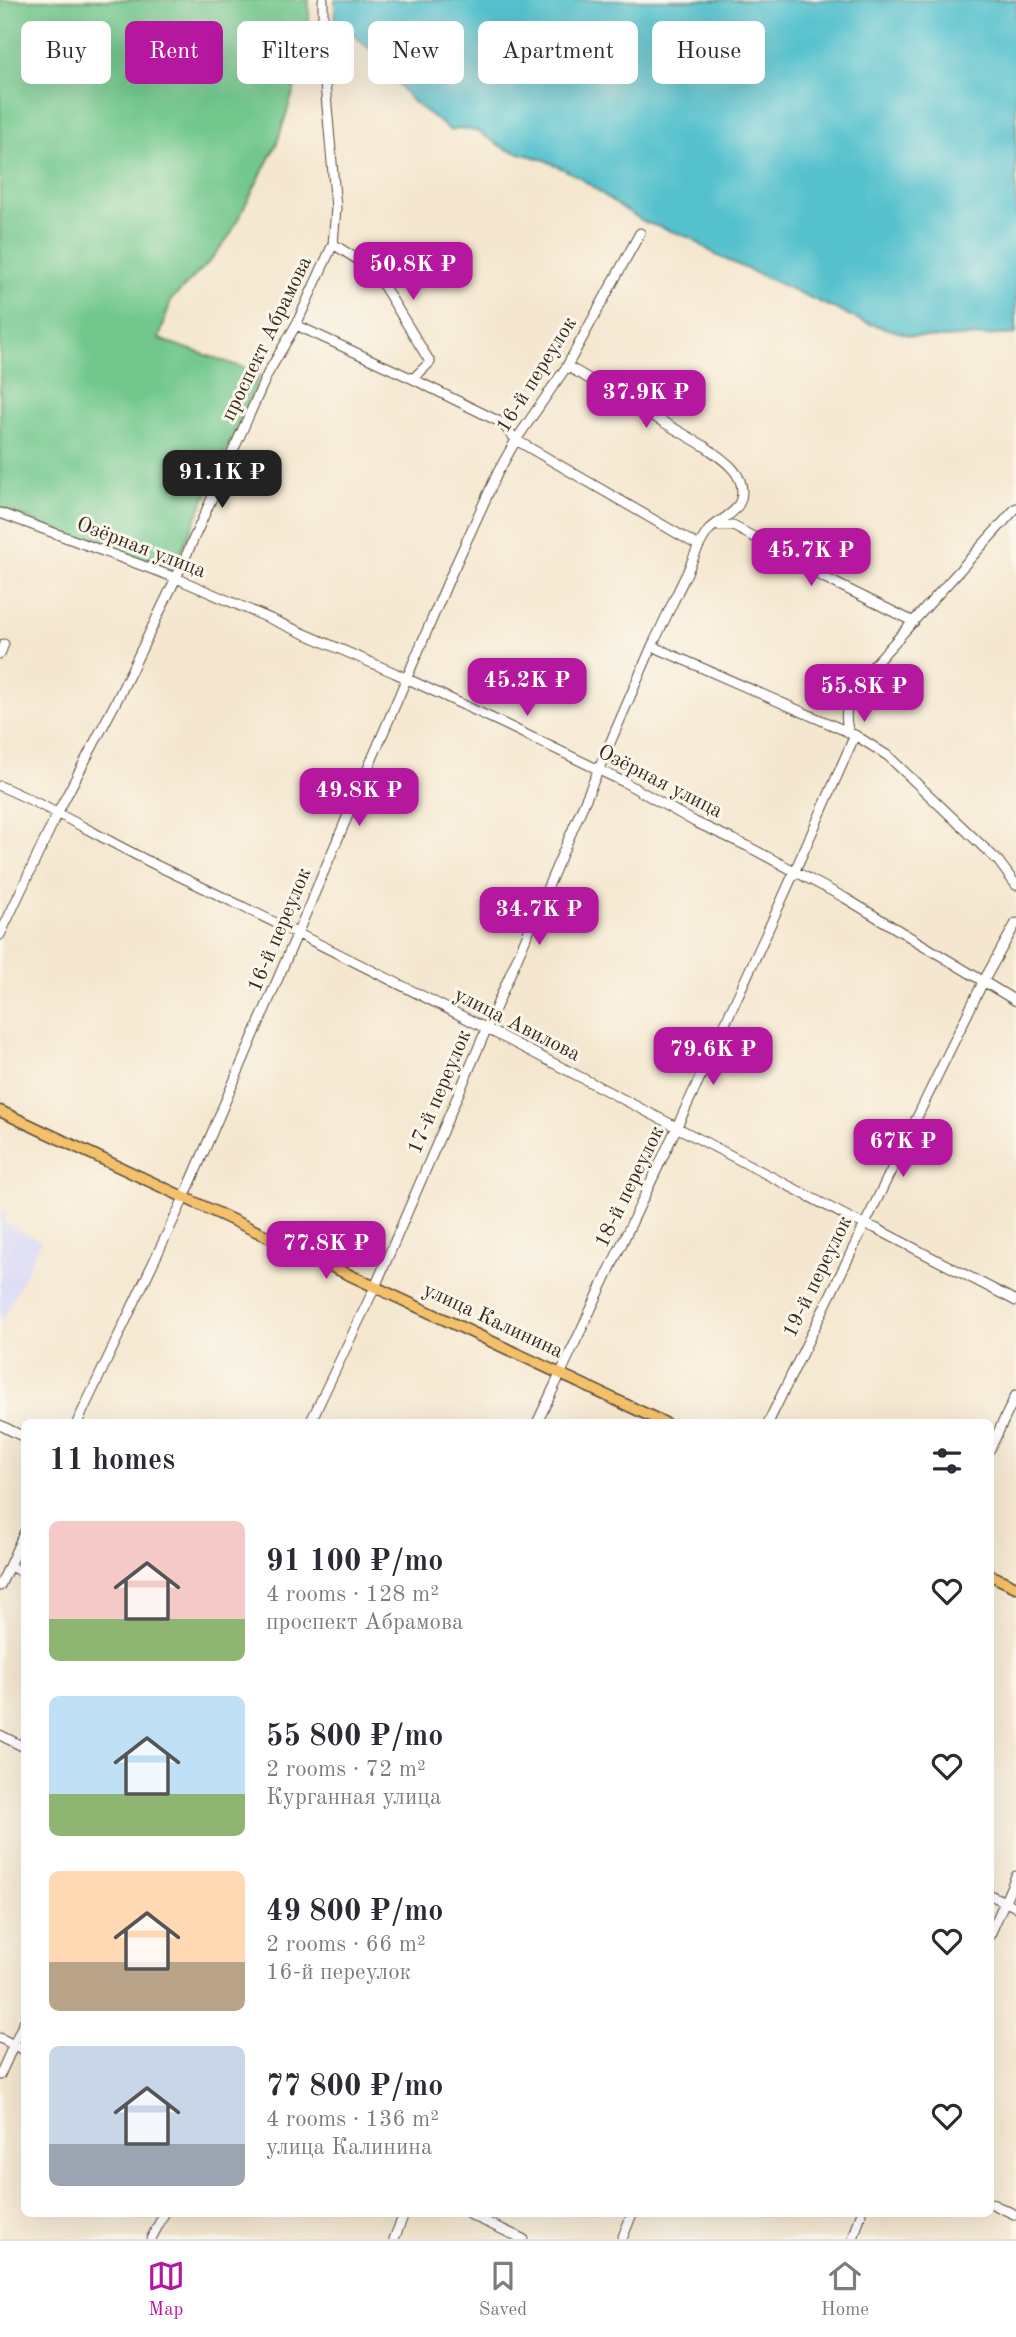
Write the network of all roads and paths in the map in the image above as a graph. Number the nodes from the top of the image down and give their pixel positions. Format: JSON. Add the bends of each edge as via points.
{"nodes":[{"id":1,"x":323,"y":0,"type":"edge"},
{"id":2,"x":640,"y":233,"type":"dead end"},
{"id":3,"x":333,"y":244,"type":"junction"},
{"id":4,"x":296,"y":325,"type":"junction"},
{"id":5,"x":568,"y":366,"type":"junction"},
{"id":6,"x":413,"y":379,"type":"junction"},
{"id":7,"x":516,"y":440,"type":"junction"},
{"id":8,"x":1016,"y":508,"type":"edge"},
{"id":9,"x":0,"y":513,"type":"edge"},
{"id":10,"x":710,"y":530,"type":"junction"},
{"id":11,"x":699,"y":546,"type":"junction"},
{"id":12,"x":176,"y":578,"type":"junction"},
{"id":13,"x":914,"y":622,"type":"junction"},
{"id":14,"x":652,"y":646,"type":"junction"},
{"id":15,"x":407,"y":678,"type":"junction"},
{"id":16,"x":852,"y":734,"type":"junction"},
{"id":17,"x":599,"y":770,"type":"junction"},
{"id":18,"x":0,"y":786,"type":"edge"},
{"id":19,"x":58,"y":812,"type":"junction"},
{"id":20,"x":795,"y":872,"type":"junction"},
{"id":21,"x":1016,"y":885,"type":"edge"},
{"id":22,"x":1016,"y":923,"type":"edge"},
{"id":23,"x":298,"y":934,"type":"junction"},
{"id":24,"x":0,"y":935,"type":"edge"},
{"id":25,"x":983,"y":982,"type":"junction"},
{"id":26,"x":1016,"y":1001,"type":"edge"},
{"id":27,"x":487,"y":1029,"type":"junction"},
{"id":28,"x":0,"y":1111,"type":"edge"},
{"id":29,"x":678,"y":1128,"type":"junction"},
{"id":30,"x":184,"y":1198,"type":"junction"},
{"id":31,"x":864,"y":1224,"type":"junction"},
{"id":32,"x":375,"y":1287,"type":"junction"},
{"id":33,"x":1016,"y":1301,"type":"edge"},
{"id":34,"x":560,"y":1374,"type":"junction"},
{"id":35,"x":1016,"y":1395,"type":"edge"},
{"id":36,"x":78,"y":1419,"type":"edge"},
{"id":37,"x":312,"y":1419,"type":"edge"},
{"id":38,"x":539,"y":1419,"type":"edge"},
{"id":39,"x":656,"y":1419,"type":"edge"},
{"id":40,"x":770,"y":1419,"type":"edge"},
{"id":41,"x":0,"y":1425,"type":"edge"},
{"id":42,"x":21,"y":1436,"type":"edge"},
{"id":43,"x":994,"y":1441,"type":"edge"},
{"id":44,"x":21,"y":1540,"type":"edge"},
{"id":45,"x":9,"y":1566,"type":"junction"},
{"id":46,"x":21,"y":1572,"type":"edge"},
{"id":47,"x":994,"y":1577,"type":"edge"},
{"id":48,"x":0,"y":1586,"type":"edge"},
{"id":49,"x":1016,"y":1587,"type":"edge"},
{"id":50,"x":0,"y":1735,"type":"edge"},
{"id":51,"x":21,"y":1746,"type":"edge"},
{"id":52,"x":1016,"y":1876,"type":"edge"},
{"id":53,"x":994,"y":1897,"type":"edge"},
{"id":54,"x":1004,"y":1901,"type":"junction"},
{"id":55,"x":1016,"y":1907,"type":"edge"},
{"id":56,"x":994,"y":1925,"type":"edge"},
{"id":57,"x":21,"y":2029,"type":"edge"},
{"id":58,"x":0,"y":2038,"type":"edge"},
{"id":59,"x":14,"y":2045,"type":"junction"},
{"id":60,"x":21,"y":2048,"type":"edge"},
{"id":61,"x":0,"y":2075,"type":"edge"},
{"id":62,"x":994,"y":2205,"type":"edge"},
{"id":63,"x":1016,"y":2215,"type":"edge"},
{"id":64,"x":162,"y":2217,"type":"edge"},
{"id":65,"x":403,"y":2217,"type":"edge"},
{"id":66,"x":475,"y":2217,"type":"edge"},
{"id":67,"x":631,"y":2217,"type":"edge"},
{"id":68,"x":860,"y":2217,"type":"edge"},
{"id":69,"x":151,"y":2239,"type":"edge"},
{"id":70,"x":394,"y":2239,"type":"edge"},
{"id":71,"x":523,"y":2239,"type":"edge"},
{"id":72,"x":622,"y":2239,"type":"edge"},
{"id":73,"x":853,"y":2239,"type":"edge"}],
"edges":[{"from":1,"to":3,"type":"street","name":"проспект Абрамова","via":[[323,61],[336,208]]},
{"from":2,"to":5,"type":"street","name":"16-й переулок"},
{"from":3,"to":4,"type":"street","name":"проспект Абрамова"},
{"from":3,"to":6,"type":"street","via":[[374,270],[402,313],[430,362]]},
{"from":4,"to":6,"type":"street"},
{"from":4,"to":12,"type":"street","name":"проспект Абрамова","via":[[268,373]]},
{"from":5,"to":7,"type":"street","name":"16-й переулок"},
{"from":5,"to":10,"type":"street","name":"17-й переулок","via":[[706,447],[739,476],[739,505]]},
{"from":6,"to":7,"type":"street","via":[[502,423]]},
{"from":7,"to":11,"type":"street"},
{"from":7,"to":15,"type":"street","name":"16-й переулок"},
{"from":8,"to":13,"type":"street","name":"18-й переулок"},
{"from":9,"to":12,"type":"street","name":"Озёрная улица"},
{"from":10,"to":11,"type":"street","name":"17-й переулок"},
{"from":10,"to":13,"type":"street","via":[[721,524],[733,527]]},
{"from":11,"to":14,"type":"street","name":"17-й переулок"},
{"from":12,"to":15,"type":"street","name":"Озёрная улица"},
{"from":12,"to":19,"type":"street","name":"проспект Абрамова"},
{"from":13,"to":16,"type":"street","name":"18-й переулок","via":[[852,695],[844,718]]},
{"from":14,"to":16,"type":"street"},
{"from":14,"to":17,"type":"street","name":"17-й переулок"},
{"from":15,"to":17,"type":"street","name":"Озёрная улица"},
{"from":15,"to":23,"type":"street","name":"16-й переулок"},
{"from":16,"to":20,"type":"street","name":"18-й переулок"},
{"from":16,"to":21,"type":"street","via":[[908,774],[999,862]]},
{"from":17,"to":20,"type":"street","name":"Озёрная улица"},
{"from":17,"to":27,"type":"street","name":"17-й переулок"},
{"from":18,"to":19,"type":"street","name":"улица Авилова"},
{"from":19,"to":23,"type":"street","name":"улица Авилова"},
{"from":19,"to":24,"type":"street","name":"проспект Абрамова"},
{"from":20,"to":25,"type":"street","name":"Озёрная улица","via":[[893,925]]},
{"from":20,"to":29,"type":"street","name":"18-й переулок"},
{"from":22,"to":25,"type":"street","name":"19-й переулок"},
{"from":23,"to":27,"type":"street","name":"улица Авилова"},
{"from":23,"to":30,"type":"street","name":"16-й переулок"},
{"from":25,"to":26,"type":"street","name":"Озёрная улица"},
{"from":25,"to":31,"type":"street","name":"19-й переулок"},
{"from":27,"to":29,"type":"street","name":"улица Авилова"},
{"from":27,"to":32,"type":"street","name":"17-й переулок"},
{"from":28,"to":30,"type":"main road","name":"улица Калинина"},
{"from":29,"to":31,"type":"street","name":"улица Авилова"},
{"from":29,"to":34,"type":"street","name":"18-й переулок"},
{"from":30,"to":32,"type":"main road","name":"улица Калинина"},
{"from":30,"to":36,"type":"street","name":"16-й переулок"},
{"from":31,"to":33,"type":"street","name":"улица Авилова"},
{"from":31,"to":40,"type":"street","name":"19-й переулок"},
{"from":32,"to":34,"type":"main road","name":"улица Калинина"},
{"from":32,"to":37,"type":"street","name":"17-й переулок"},
{"from":34,"to":38,"type":"street","name":"18-й переулок"},
{"from":34,"to":39,"type":"main road","name":"улица Калинина"},
{"from":35,"to":43,"type":"street"},
{"from":41,"to":42,"type":"street"},
{"from":44,"to":45,"type":"street"},
{"from":45,"to":46,"type":"street"},
{"from":45,"to":48,"type":"street"},
{"from":47,"to":49,"type":"main road"},
{"from":50,"to":51,"type":"street"},
{"from":52,"to":54,"type":"street"},
{"from":53,"to":54,"type":"street"},
{"from":54,"to":55,"type":"street"},
{"from":54,"to":56,"type":"street"},
{"from":57,"to":59,"type":"street"},
{"from":58,"to":59,"type":"street"},
{"from":59,"to":60,"type":"street"},
{"from":59,"to":61,"type":"street"},
{"from":62,"to":63,"type":"street"},
{"from":64,"to":69,"type":"street"},
{"from":65,"to":70,"type":"street"},
{"from":66,"to":71,"type":"street"},
{"from":67,"to":72,"type":"street"},
{"from":68,"to":73,"type":"street"}]}
